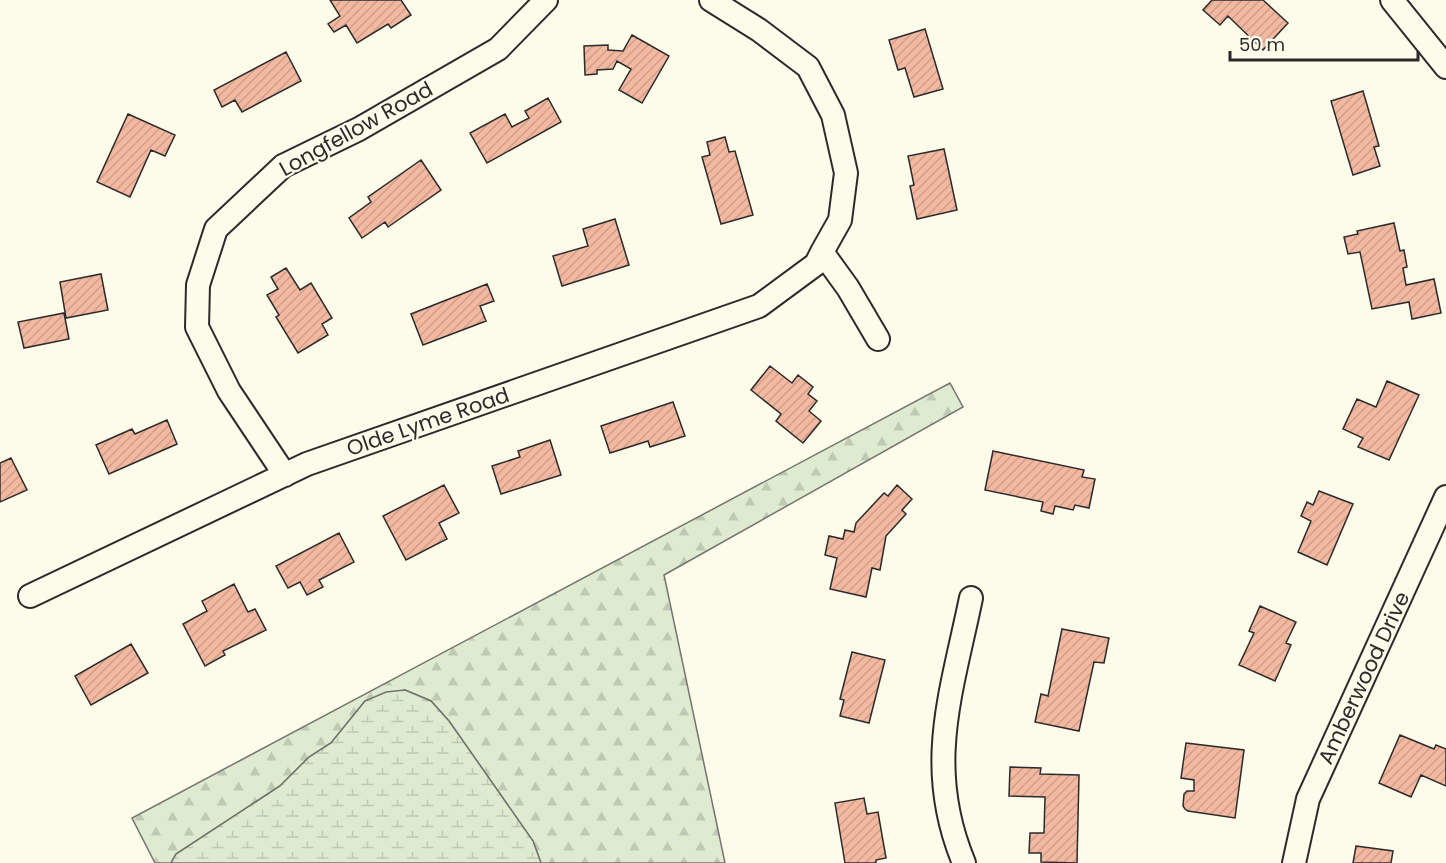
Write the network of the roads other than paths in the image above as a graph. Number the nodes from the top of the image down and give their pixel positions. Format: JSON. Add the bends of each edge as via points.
{"nodes":[{"id":1,"x":546,"y":0,"type":"edge"},
{"id":2,"x":711,"y":0,"type":"edge"},
{"id":3,"x":1392,"y":0,"type":"edge"},
{"id":4,"x":1446,"y":67,"type":"edge"},
{"id":5,"x":822,"y":252,"type":"junction"},
{"id":6,"x":878,"y":339,"type":"dead end"},
{"id":7,"x":285,"y":475,"type":"junction"},
{"id":8,"x":1446,"y":497,"type":"edge"},
{"id":9,"x":30,"y":596,"type":"dead end"},
{"id":10,"x":971,"y":598,"type":"dead end"},
{"id":11,"x":964,"y":863,"type":"edge"},
{"id":12,"x":1294,"y":863,"type":"edge"}],
"edges":[{"from":1,"to":7,"type":"street","name":"Longfellow Road","via":[[498,49],[359,129],[283,166],[216,229],[198,285],[197,327],[229,391]]},
{"from":2,"to":5,"type":"street","name":"Olde Lyme Road","via":[[808,68],[833,116],[846,173],[840,220]]},
{"from":3,"to":4,"type":"street"},
{"from":5,"to":6,"type":"street"},
{"from":5,"to":7,"type":"street","name":"Olde Lyme Road","via":[[816,264],[759,306],[415,425]]},
{"from":7,"to":9,"type":"street","name":"Olde Lyme Road"},
{"from":8,"to":12,"type":"street","name":"Amberwood Drive","via":[[1308,799]]},
{"from":10,"to":11,"type":"street","via":[[949,699],[943,758],[949,821]]}]}
